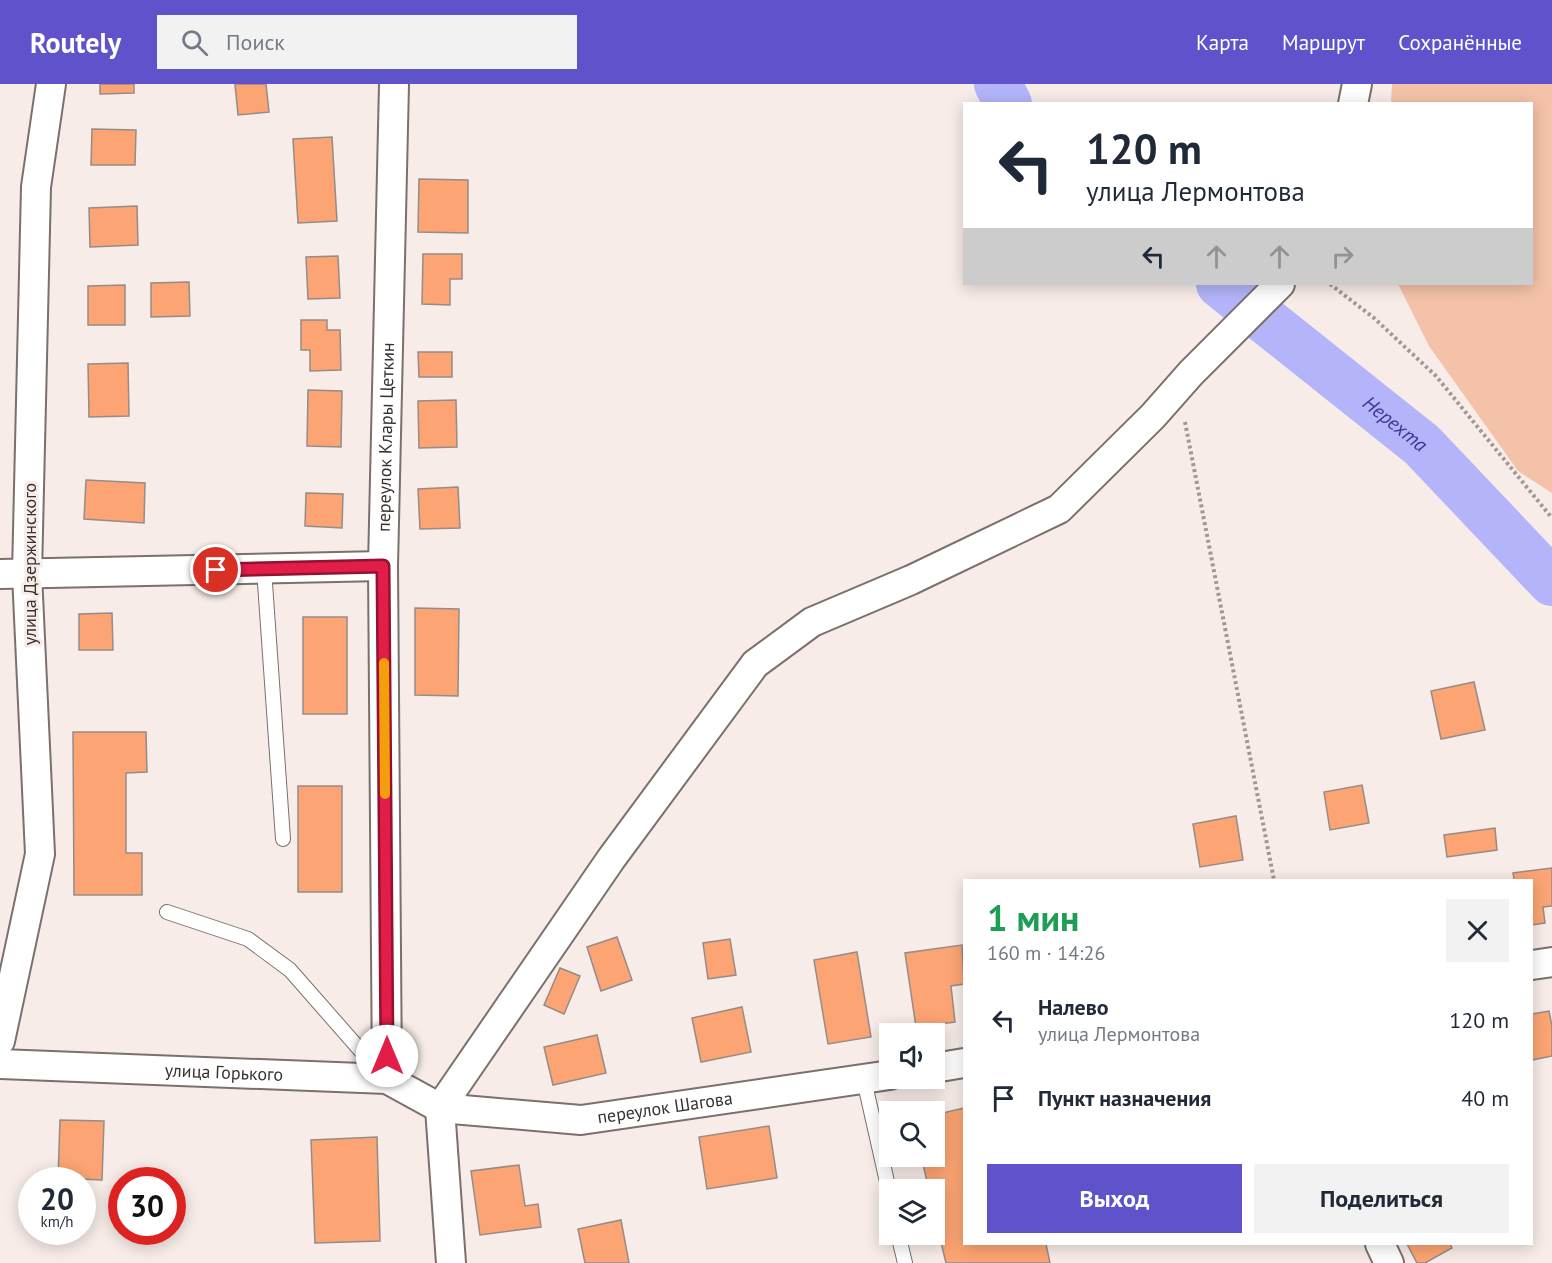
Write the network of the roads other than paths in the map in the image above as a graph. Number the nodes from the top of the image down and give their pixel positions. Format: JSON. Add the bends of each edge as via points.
{"nodes":[{"id":1,"x":51,"y":84,"type":"edge"},
{"id":2,"x":394,"y":84,"type":"edge"},
{"id":3,"x":1357,"y":84,"type":"edge"},
{"id":4,"x":1353,"y":102,"type":"edge"},
{"id":5,"x":1279,"y":285,"type":"edge"},
{"id":6,"x":383,"y":566,"type":"junction"},
{"id":7,"x":264,"y":569,"type":"junction"},
{"id":8,"x":14,"y":574,"type":"edge"},
{"id":9,"x":282,"y":839,"type":"dead end"},
{"id":10,"x":167,"y":912,"type":"dead end"},
{"id":11,"x":1552,"y":962,"type":"edge"},
{"id":12,"x":1533,"y":965,"type":"edge"},
{"id":13,"x":0,"y":1041,"type":"edge"},
{"id":14,"x":963,"y":1063,"type":"edge"},
{"id":15,"x":0,"y":1064,"type":"edge"},
{"id":16,"x":945,"y":1066,"type":"edge"},
{"id":17,"x":877,"y":1077,"type":"edge"},
{"id":18,"x":387,"y":1079,"type":"junction"},
{"id":19,"x":440,"y":1108,"type":"junction"},
{"id":20,"x":888,"y":1179,"type":"edge"},
{"id":21,"x":901,"y":1245,"type":"edge"},
{"id":22,"x":1380,"y":1245,"type":"edge"},
{"id":23,"x":451,"y":1263,"type":"edge"},
{"id":24,"x":905,"y":1263,"type":"edge"},
{"id":25,"x":1389,"y":1263,"type":"edge"}],
"edges":[{"from":1,"to":8,"type":"street","name":"улица Дзержинского","via":[[36,187]]},
{"from":2,"to":6,"type":"street","name":"переулок Клары Цеткин"},
{"from":3,"to":4,"type":"street"},
{"from":5,"to":19,"type":"street","via":[[1059,509],[812,622],[755,664],[610,859]]},
{"from":6,"to":7,"type":"street"},
{"from":6,"to":18,"type":"street","name":"переулок Клары Цеткин"},
{"from":7,"to":8,"type":"street"},
{"from":7,"to":9,"type":"lane"},
{"from":8,"to":13,"type":"street","name":"улица Дзержинского","via":[[40,854]]},
{"from":10,"to":18,"type":"lane","via":[[248,939],[290,969]]},
{"from":11,"to":12,"type":"street"},
{"from":14,"to":16,"type":"street"},
{"from":15,"to":18,"type":"street","name":"улица Горького"},
{"from":17,"to":19,"type":"street","name":"переулок Шагова","via":[[581,1120]]},
{"from":17,"to":20,"type":"lane"},
{"from":18,"to":19,"type":"street","name":"улица Горького"},
{"from":19,"to":23,"type":"street"},
{"from":21,"to":24,"type":"lane"},
{"from":22,"to":25,"type":"street"}]}
